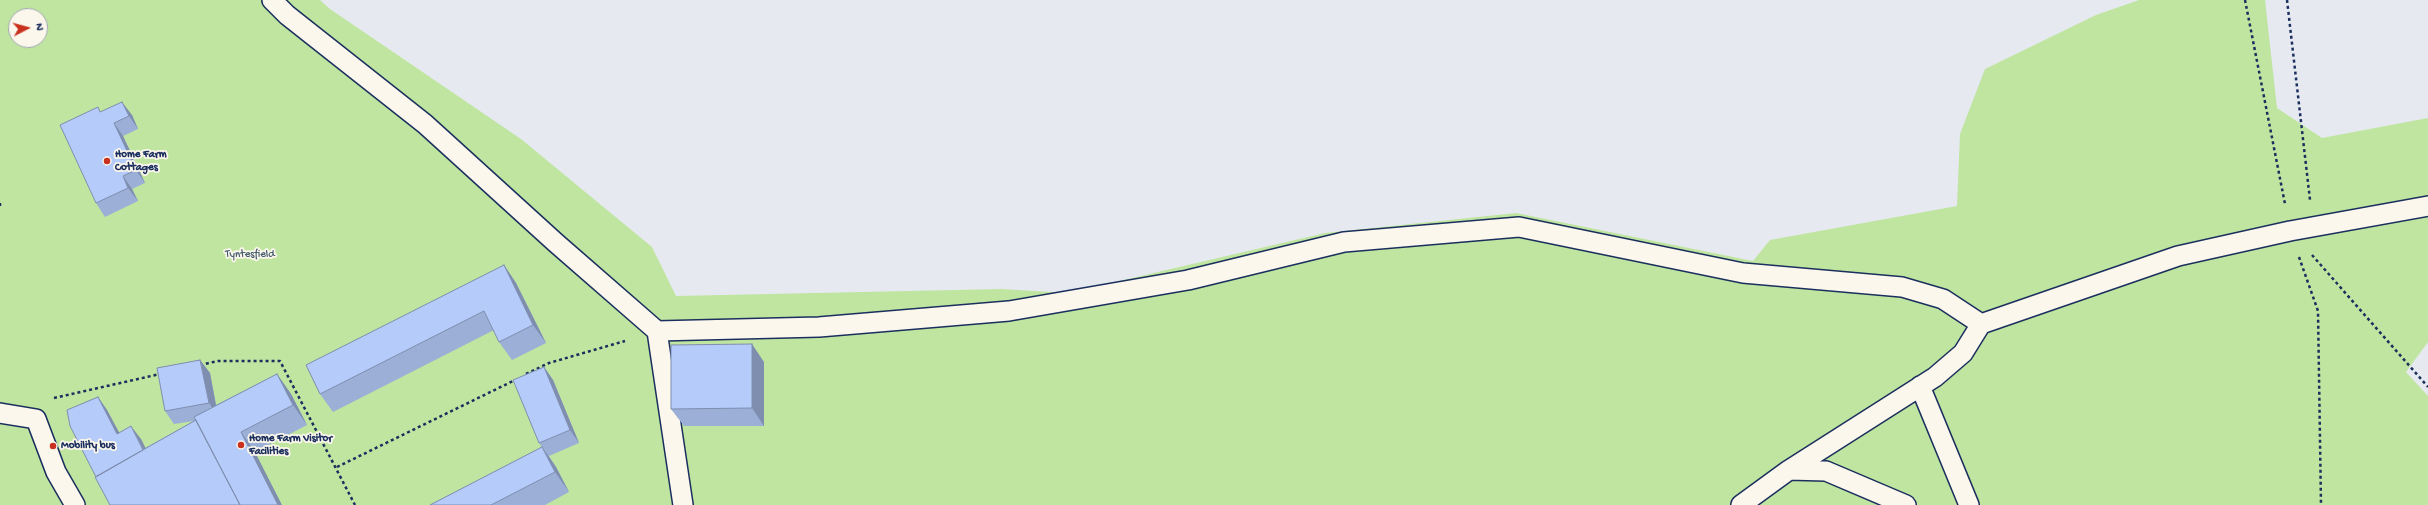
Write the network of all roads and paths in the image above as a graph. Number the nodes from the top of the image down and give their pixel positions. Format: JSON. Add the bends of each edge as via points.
{"nodes":[{"id":1,"x":272,"y":0,"type":"edge"},
{"id":2,"x":2246,"y":0,"type":"edge"},
{"id":3,"x":2287,"y":0,"type":"edge"},
{"id":4,"x":2428,"y":206,"type":"edge"},
{"id":5,"x":2313,"y":226,"type":"junction"},
{"id":6,"x":2290,"y":231,"type":"junction"},
{"id":7,"x":1981,"y":324,"type":"junction"},
{"id":8,"x":657,"y":331,"type":"junction"},
{"id":9,"x":196,"y":366,"type":"edge"},
{"id":10,"x":165,"y":373,"type":"edge"},
{"id":11,"x":1920,"y":386,"type":"junction"},
{"id":12,"x":2428,"y":387,"type":"edge"},
{"id":13,"x":46,"y":400,"type":"dead end"},
{"id":14,"x":0,"y":413,"type":"edge"},
{"id":15,"x":337,"y":467,"type":"junction"},
{"id":16,"x":1789,"y":470,"type":"junction"},
{"id":17,"x":75,"y":505,"type":"edge"},
{"id":18,"x":356,"y":505,"type":"edge"},
{"id":19,"x":683,"y":505,"type":"edge"},
{"id":20,"x":1741,"y":505,"type":"edge"},
{"id":21,"x":1906,"y":505,"type":"edge"},
{"id":22,"x":1969,"y":505,"type":"edge"},
{"id":23,"x":2321,"y":505,"type":"edge"}],
"edges":[{"from":1,"to":8,"type":"lane","via":[[425,124],[556,244]]},
{"from":2,"to":6,"type":"path"},
{"from":3,"to":5,"type":"path"},
{"from":4,"to":5,"type":"lane"},
{"from":5,"to":6,"type":"lane"},
{"from":6,"to":7,"type":"lane","via":[[2178,256]]},
{"from":6,"to":12,"type":"path"},
{"from":6,"to":23,"type":"path","via":[[2318,311]]},
{"from":7,"to":8,"type":"lane","via":[[1943,299],[1902,287],[1743,273],[1519,227],[1344,242],[1188,280],[1009,310],[819,327]]},
{"from":7,"to":11,"type":"lane","via":[[1963,353]]},
{"from":8,"to":15,"type":"path","via":[[550,363]]},
{"from":8,"to":19,"type":"lane"},
{"from":9,"to":15,"type":"path","via":[[218,361],[280,361]]},
{"from":10,"to":13,"type":"path"},
{"from":11,"to":16,"type":"lane"},
{"from":11,"to":22,"type":"lane"},
{"from":14,"to":17,"type":"lane","via":[[36,419],[56,472]]},
{"from":15,"to":18,"type":"path"},
{"from":16,"to":20,"type":"lane"},
{"from":16,"to":21,"type":"lane","via":[[1826,471]]}]}
